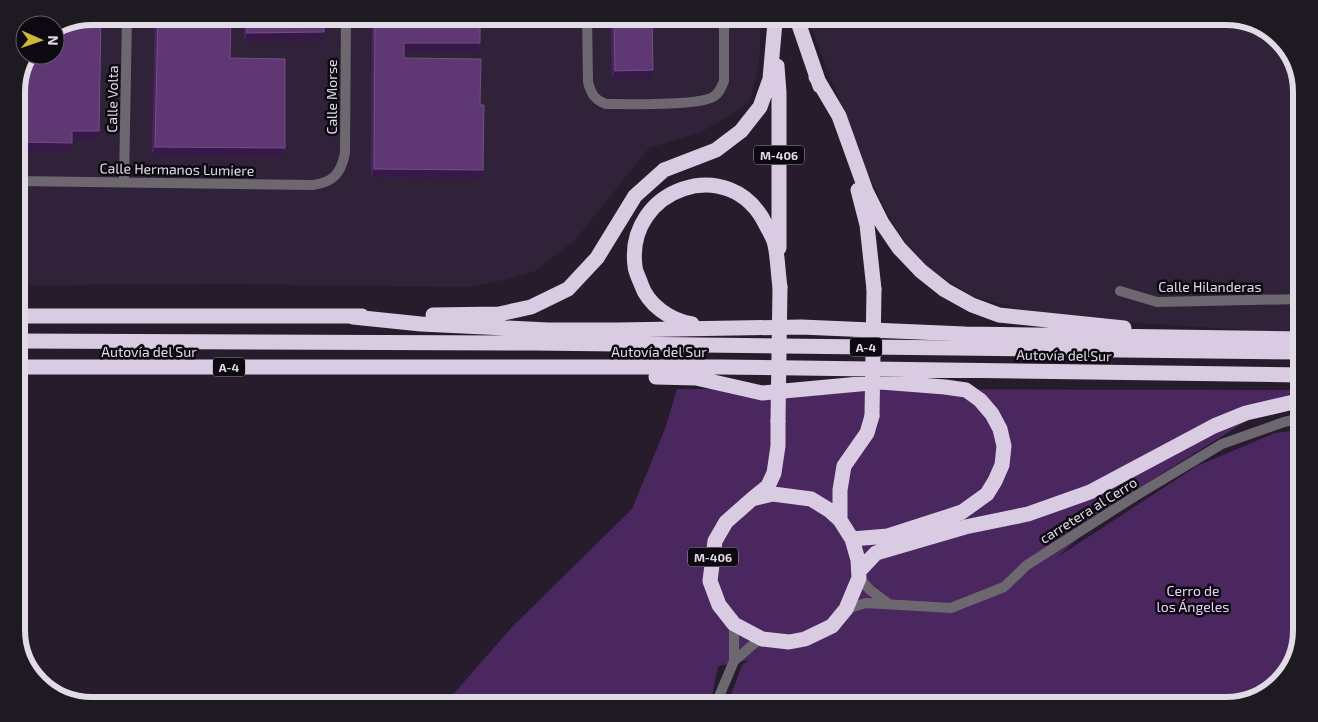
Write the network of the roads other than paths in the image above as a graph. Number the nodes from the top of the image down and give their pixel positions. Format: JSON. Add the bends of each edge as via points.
{"nodes":[{"id":1,"x":127,"y":25,"type":"edge"},
{"id":2,"x":346,"y":25,"type":"edge"},
{"id":3,"x":586,"y":25,"type":"edge"},
{"id":4,"x":724,"y":25,"type":"edge"},
{"id":5,"x":774,"y":25,"type":"edge"},
{"id":6,"x":774,"y":25,"type":"edge"},
{"id":7,"x":799,"y":25,"type":"edge"},
{"id":8,"x":816,"y":77,"type":"junction"},
{"id":9,"x":336,"y":176,"type":"joint"},
{"id":10,"x":25,"y":181,"type":"edge"},
{"id":11,"x":124,"y":182,"type":"junction"},
{"id":12,"x":780,"y":287,"type":"junction"},
{"id":13,"x":1120,"y":291,"type":"dead end"},
{"id":14,"x":1293,"y":299,"type":"edge"},
{"id":15,"x":25,"y":316,"type":"edge"},
{"id":16,"x":353,"y":317,"type":"junction"},
{"id":17,"x":713,"y":328,"type":"junction"},
{"id":18,"x":1203,"y":338,"type":"junction"},
{"id":19,"x":1293,"y":340,"type":"edge"},
{"id":20,"x":25,"y":341,"type":"edge"},
{"id":21,"x":1293,"y":352,"type":"edge"},
{"id":22,"x":25,"y":367,"type":"edge"},
{"id":23,"x":442,"y":368,"type":"junction"},
{"id":24,"x":1293,"y":375,"type":"edge"},
{"id":25,"x":1293,"y":402,"type":"edge"},
{"id":26,"x":1293,"y":420,"type":"edge"},
{"id":27,"x":752,"y":499,"type":"junction"},
{"id":28,"x":840,"y":520,"type":"junction"},
{"id":29,"x":852,"y":539,"type":"junction"},
{"id":30,"x":859,"y":575,"type":"junction"},
{"id":31,"x":889,"y":604,"type":"junction"},
{"id":32,"x":846,"y":609,"type":"junction"},
{"id":33,"x":734,"y":624,"type":"junction"},
{"id":34,"x":762,"y":639,"type":"junction"},
{"id":35,"x":734,"y":661,"type":"junction"},
{"id":36,"x":719,"y":697,"type":"edge"}],
"edges":[{"from":1,"to":11,"type":"street","name":"Calle Volta"},
{"from":2,"to":9,"type":"street","name":"Calle Morse","via":[[345,154]]},
{"from":3,"to":4,"type":"street","via":[[590,91],[594,98],[606,104],[700,102],[715,96],[724,81]]},
{"from":5,"to":12,"type":"highway","number":"M-406","via":[[779,92]]},
{"from":6,"to":16,"type":"highway","via":[[770,79],[760,107],[741,131],[716,150],[664,170],[635,196],[597,258],[568,288],[531,307],[499,314]]},
{"from":7,"to":8,"type":"highway"},
{"from":8,"to":18,"type":"highway","via":[[839,116],[866,191],[882,223],[899,248],[945,290],[999,315],[1167,331]]},
{"from":8,"to":28,"type":"highway","bridge":true,"via":[[859,192],[867,225],[874,289],[872,416],[867,433],[844,466]]},
{"from":9,"to":11,"type":"street","name":"Calle Hermanos Lumiere","via":[[325,184],[313,185]]},
{"from":10,"to":11,"type":"street","name":"Calle Hermanos Lumiere"},
{"from":12,"to":17,"type":"highway","via":[[775,244],[750,201],[718,185],[682,188],[669,195],[654,206],[643,223],[636,240],[634,266],[643,291],[668,316],[682,323]]},
{"from":12,"to":27,"type":"highway","number":"M-406","bridge":true,"via":[[778,446],[768,486]]},
{"from":13,"to":14,"type":"street","name":"Calle Hilanderas","via":[[1157,302]]},
{"from":15,"to":16,"type":"highway"},
{"from":16,"to":17,"type":"highway","via":[[548,330]]},
{"from":17,"to":18,"type":"highway","via":[[801,327]]},
{"from":18,"to":19,"type":"highway"},
{"from":20,"to":21,"type":"highway","name":"Autovía del Sur","number":"A-4"},
{"from":22,"to":23,"type":"highway","name":"Autovía del Sur","number":"A-4"},
{"from":23,"to":24,"type":"highway","name":"Autovía del Sur","number":"A-4","via":[[720,367]]},
{"from":23,"to":29,"type":"highway","via":[[514,375],[696,378],[762,393],[881,382],[945,386],[966,390],[980,400],[996,421],[1004,446],[1002,465],[987,494],[962,512],[888,536]]},
{"from":25,"to":30,"type":"highway","via":[[1246,413],[1214,426],[1090,492],[1028,514],[965,527],[876,553]]},
{"from":26,"to":31,"type":"street","name":"carretera al Cerro","via":[[1222,444],[1027,565],[1004,587],[951,608]]},
{"from":27,"to":28,"type":"highway","via":[[773,494],[811,499]]},
{"from":27,"to":33,"type":"highway","number":"M-406","via":[[726,522],[714,541],[710,581],[719,605]]},
{"from":28,"to":29,"type":"highway"},
{"from":29,"to":30,"type":"highway"},
{"from":30,"to":31,"type":"street","via":[[870,590]]},
{"from":30,"to":32,"type":"highway","number":"M-406"},
{"from":31,"to":32,"type":"street","name":"carretera al Cerro","via":[[866,603]]},
{"from":32,"to":34,"type":"highway","number":"M-406","via":[[832,626],[805,639],[789,642]]},
{"from":33,"to":34,"type":"highway","number":"M-406"},
{"from":33,"to":35,"type":"street"},
{"from":34,"to":35,"type":"street"},
{"from":35,"to":36,"type":"street"}]}
